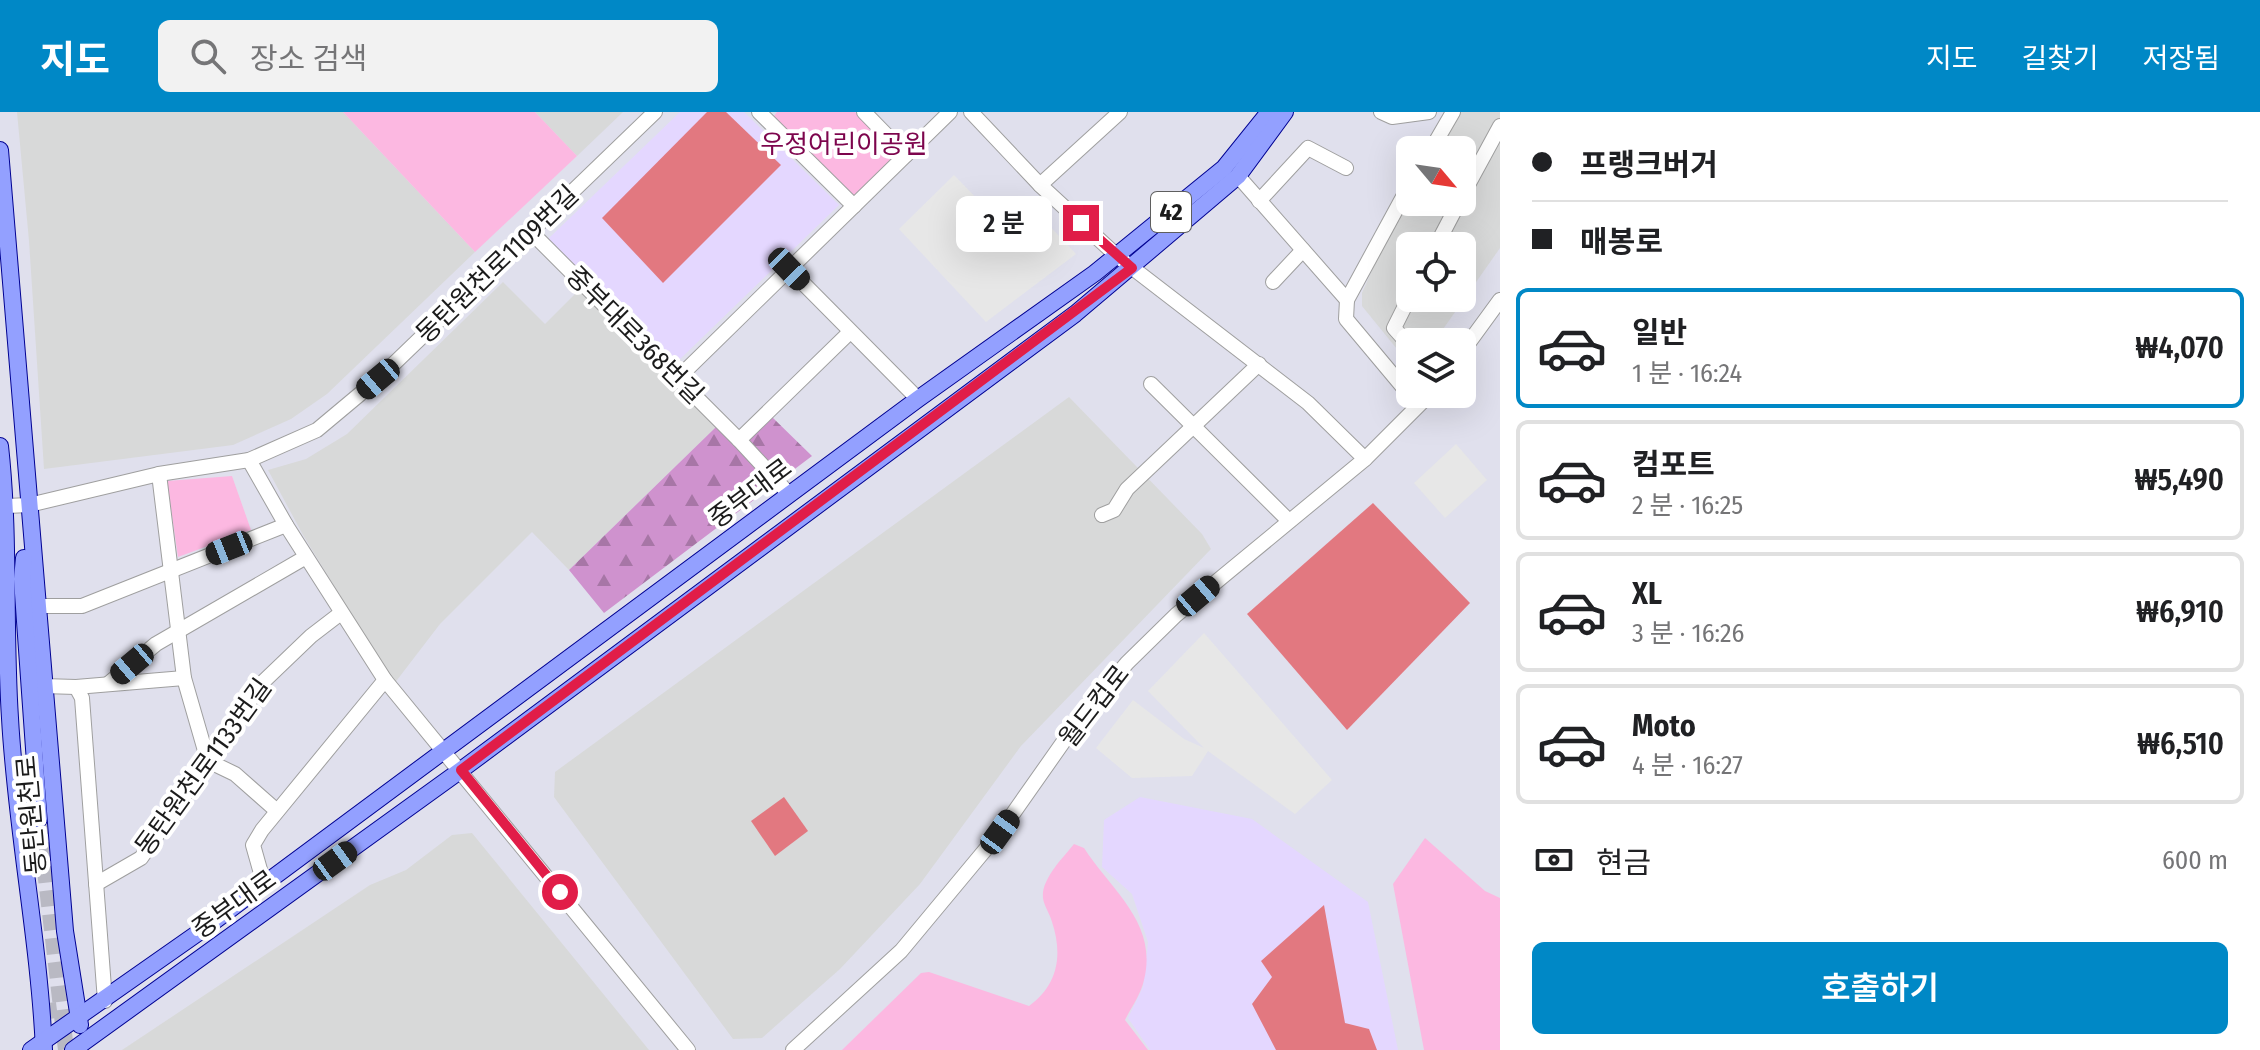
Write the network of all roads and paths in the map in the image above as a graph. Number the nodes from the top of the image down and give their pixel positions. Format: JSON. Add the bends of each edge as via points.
{"nodes":[{"id":1,"x":655,"y":112,"type":"edge"},
{"id":2,"x":864,"y":112,"type":"edge"},
{"id":3,"x":950,"y":112,"type":"edge"},
{"id":4,"x":971,"y":112,"type":"edge"},
{"id":5,"x":1120,"y":112,"type":"edge"},
{"id":6,"x":1269,"y":112,"type":"edge"},
{"id":7,"x":1285,"y":112,"type":"edge"},
{"id":8,"x":1381,"y":112,"type":"edge"},
{"id":9,"x":1429,"y":112,"type":"edge"},
{"id":10,"x":764,"y":114,"type":"edge"},
{"id":11,"x":1448,"y":114,"type":"edge"},
{"id":12,"x":1500,"y":126,"type":"edge"},
{"id":13,"x":1438,"y":136,"type":"edge"},
{"id":14,"x":0,"y":150,"type":"edge"},
{"id":15,"x":1493,"y":153,"type":"edge"},
{"id":16,"x":906,"y":155,"type":"junction"},
{"id":17,"x":1346,"y":168,"type":"dead end"},
{"id":18,"x":1238,"y":176,"type":"junction"},
{"id":19,"x":1476,"y":177,"type":"edge"},
{"id":20,"x":1040,"y":185,"type":"junction"},
{"id":21,"x":1259,"y":201,"type":"junction"},
{"id":22,"x":854,"y":206,"type":"junction"},
{"id":23,"x":1396,"y":210,"type":"edge"},
{"id":24,"x":530,"y":231,"type":"junction"},
{"id":25,"x":1303,"y":250,"type":"junction"},
{"id":26,"x":1117,"y":256,"type":"junction"},
{"id":27,"x":1132,"y":268,"type":"junction"},
{"id":28,"x":789,"y":269,"type":"junction"},
{"id":29,"x":1273,"y":282,"type":"dead end"},
{"id":30,"x":1062,"y":297,"type":"junction"},
{"id":31,"x":1347,"y":300,"type":"junction"},
{"id":32,"x":1500,"y":300,"type":"edge"},
{"id":33,"x":1402,"y":312,"type":"edge"},
{"id":34,"x":1075,"y":314,"type":"junction"},
{"id":35,"x":1396,"y":330,"type":"edge"},
{"id":36,"x":850,"y":332,"type":"junction"},
{"id":37,"x":1476,"y":333,"type":"edge"},
{"id":38,"x":1259,"y":364,"type":"junction"},
{"id":39,"x":678,"y":378,"type":"junction"},
{"id":40,"x":1396,"y":379,"type":"edge"},
{"id":41,"x":1151,"y":384,"type":"dead end"},
{"id":42,"x":918,"y":399,"type":"junction"},
{"id":43,"x":1415,"y":408,"type":"edge"},
{"id":44,"x":1192,"y":424,"type":"junction"},
{"id":45,"x":739,"y":440,"type":"junction"},
{"id":46,"x":0,"y":446,"type":"edge"},
{"id":47,"x":1365,"y":459,"type":"junction"},
{"id":48,"x":249,"y":460,"type":"junction"},
{"id":49,"x":159,"y":474,"type":"junction"},
{"id":50,"x":789,"y":494,"type":"junction"},
{"id":51,"x":29,"y":505,"type":"junction"},
{"id":52,"x":7,"y":506,"type":"junction"},
{"id":53,"x":1102,"y":515,"type":"dead end"},
{"id":54,"x":1288,"y":520,"type":"junction"},
{"id":55,"x":286,"y":525,"type":"junction"},
{"id":56,"x":306,"y":557,"type":"junction"},
{"id":57,"x":171,"y":571,"type":"junction"},
{"id":58,"x":36,"y":606,"type":"junction"},
{"id":59,"x":341,"y":613,"type":"junction"},
{"id":60,"x":178,"y":630,"type":"junction"},
{"id":61,"x":184,"y":678,"type":"junction"},
{"id":62,"x":385,"y":680,"type":"junction"},
{"id":63,"x":108,"y":684,"type":"junction"},
{"id":64,"x":43,"y":686,"type":"junction"},
{"id":65,"x":76,"y":687,"type":"junction"},
{"id":66,"x":444,"y":750,"type":"junction"},
{"id":67,"x":208,"y":761,"type":"junction"},
{"id":68,"x":461,"y":770,"type":"junction"},
{"id":69,"x":277,"y":811,"type":"junction"},
{"id":70,"x":96,"y":884,"type":"junction"},
{"id":71,"x":264,"y":884,"type":"junction"},
{"id":72,"x":105,"y":1001,"type":"junction"},
{"id":73,"x":79,"y":1017,"type":"junction"},
{"id":74,"x":39,"y":1048,"type":"edge"},
{"id":75,"x":79,"y":1048,"type":"edge"},
{"id":76,"x":688,"y":1050,"type":"edge"},
{"id":77,"x":793,"y":1050,"type":"edge"}],
"edges":[{"from":1,"to":24,"type":"street","name":"동탄원천로1109번길"},
{"from":2,"to":16,"type":"street"},
{"from":3,"to":16,"type":"street"},
{"from":4,"to":20,"type":"street"},
{"from":5,"to":20,"type":"street"},
{"from":6,"to":26,"type":"main road","name":"중부대로","number":"42","via":[[1224,168]]},
{"from":7,"to":18,"type":"main road","name":"중부대로","number":"42"},
{"from":8,"to":9,"type":"street","via":[[1392,117]]},
{"from":10,"to":22,"type":"street"},
{"from":11,"to":13,"type":"street"},
{"from":12,"to":15,"type":"street"},
{"from":14,"to":51,"type":"main road","name":"동탄원천로"},
{"from":15,"to":19,"type":"street"},
{"from":16,"to":22,"type":"street"},
{"from":17,"to":21,"type":"street","via":[[1308,148]]},
{"from":18,"to":21,"type":"street"},
{"from":18,"to":27,"type":"main road","name":"중부대로","number":"42"},
{"from":20,"to":26,"type":"street"},
{"from":21,"to":25,"type":"street"},
{"from":22,"to":28,"type":"street"},
{"from":23,"to":31,"type":"street"},
{"from":24,"to":39,"type":"street","name":"중부대로368번길"},
{"from":24,"to":48,"type":"street","name":"동탄원천로1109번길","via":[[378,379],[317,430]]},
{"from":25,"to":29,"type":"street"},
{"from":25,"to":31,"type":"street"},
{"from":26,"to":27,"type":"street"},
{"from":26,"to":30,"type":"main road","name":"중부대로","number":"42"},
{"from":27,"to":34,"type":"main road","name":"중부대로","number":"42"},
{"from":27,"to":38,"type":"street"},
{"from":28,"to":36,"type":"street"},
{"from":28,"to":39,"type":"street"},
{"from":30,"to":34,"type":"main road"},
{"from":30,"to":42,"type":"main road","name":"중부대로","number":"42"},
{"from":31,"to":40,"type":"street","via":[[1346,319]]},
{"from":32,"to":37,"type":"street"},
{"from":33,"to":35,"type":"street"},
{"from":34,"to":68,"type":"main road","name":"중부대로","number":"42"},
{"from":36,"to":42,"type":"street"},
{"from":36,"to":45,"type":"street"},
{"from":38,"to":44,"type":"street"},
{"from":38,"to":47,"type":"street"},
{"from":39,"to":45,"type":"street","name":"중부대로368번길"},
{"from":41,"to":44,"type":"street"},
{"from":42,"to":50,"type":"main road","name":"중부대로","number":"42"},
{"from":43,"to":47,"type":"street","name":"월드컵로"},
{"from":44,"to":53,"type":"street","via":[[1127,489],[1114,510]]},
{"from":44,"to":54,"type":"street"},
{"from":45,"to":50,"type":"street","name":"중부대로368번길"},
{"from":46,"to":52,"type":"main road","name":"동탄원천로"},
{"from":47,"to":54,"type":"street","name":"월드컵로"},
{"from":48,"to":49,"type":"street","name":"동탄원천로1109번길"},
{"from":48,"to":55,"type":"street"},
{"from":49,"to":51,"type":"street","name":"동탄원천로1109번길"},
{"from":49,"to":57,"type":"street"},
{"from":50,"to":66,"type":"main road","name":"중부대로","number":"42"},
{"from":51,"to":52,"type":"street","name":"동탄원천로1109번길"},
{"from":51,"to":52,"type":"main road","via":[[22,579],[33,821]]},
{"from":51,"to":58,"type":"main road","name":"동탄원천로"},
{"from":52,"to":74,"type":"main road","name":"동탄원천로","via":[[4,580],[10,719]]},
{"from":54,"to":77,"type":"street","name":"월드컵로","via":[[1127,663],[1078,721],[1000,832],[901,951]]},
{"from":55,"to":56,"type":"street"},
{"from":55,"to":57,"type":"street"},
{"from":56,"to":59,"type":"street"},
{"from":56,"to":60,"type":"street"},
{"from":57,"to":58,"type":"street","via":[[82,606]]},
{"from":57,"to":60,"type":"street"},
{"from":58,"to":64,"type":"main road","name":"동탄원천로"},
{"from":59,"to":62,"type":"street"},
{"from":59,"to":67,"type":"street","name":"동탄원천로1133번길","via":[[263,682]]},
{"from":60,"to":61,"type":"street"},
{"from":60,"to":63,"type":"street"},
{"from":61,"to":63,"type":"street"},
{"from":61,"to":67,"type":"street"},
{"from":62,"to":66,"type":"street"},
{"from":62,"to":69,"type":"street","name":"중부대로"},
{"from":63,"to":65,"type":"street"},
{"from":64,"to":65,"type":"street"},
{"from":64,"to":73,"type":"main road","name":"동탄원천로","via":[[65,931]]},
{"from":65,"to":70,"type":"street","via":[[82,698]]},
{"from":66,"to":68,"type":"street"},
{"from":66,"to":71,"type":"main road","name":"중부대로","number":"42"},
{"from":67,"to":69,"type":"street","via":[[235,774]]},
{"from":67,"to":70,"type":"street","name":"동탄원천로1133번길","via":[[141,858]]},
{"from":68,"to":75,"type":"main road","name":"중부대로","number":"42"},
{"from":68,"to":76,"type":"street"},
{"from":69,"to":71,"type":"street","name":"중부대로","via":[[253,845]]},
{"from":70,"to":72,"type":"street"},
{"from":71,"to":72,"type":"main road","name":"중부대로","number":"42"},
{"from":72,"to":73,"type":"main road","name":"중부대로","number":"42"},
{"from":73,"to":74,"type":"main road","name":"중부대로","number":"42"},
{"from":73,"to":75,"type":"main road","name":"동탄원천로"}]}
